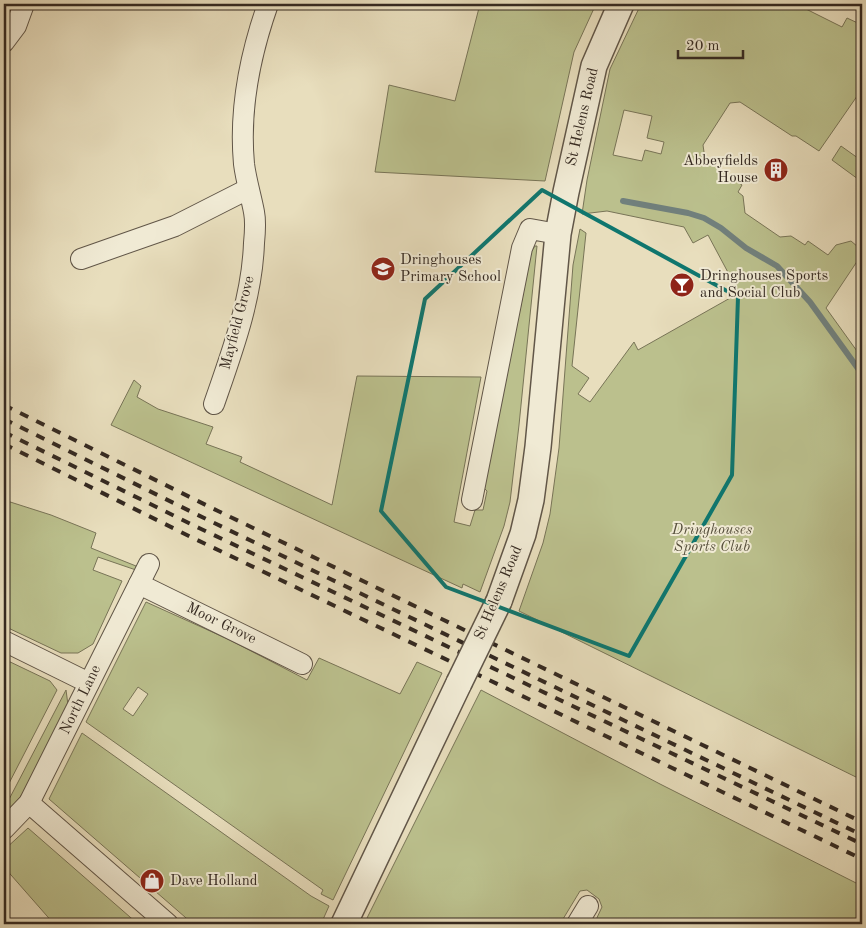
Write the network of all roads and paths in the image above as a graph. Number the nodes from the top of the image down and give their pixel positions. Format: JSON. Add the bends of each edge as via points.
{"nodes":[{"id":1,"x":24,"y":4,"type":"edge"},
{"id":2,"x":268,"y":4,"type":"edge"},
{"id":3,"x":621,"y":4,"type":"edge"},
{"id":4,"x":4,"y":42,"type":"edge"},
{"id":5,"x":248,"y":189,"type":"junction"},
{"id":6,"x":558,"y":234,"type":"junction"},
{"id":7,"x":82,"y":259,"type":"dead end"},
{"id":8,"x":214,"y":404,"type":"dead end"},
{"id":9,"x":472,"y":500,"type":"dead end"},
{"id":10,"x":149,"y":564,"type":"dead end"},
{"id":11,"x":139,"y":584,"type":"junction"},
{"id":12,"x":4,"y":641,"type":"edge"},
{"id":13,"x":302,"y":664,"type":"dead end"},
{"id":14,"x":89,"y":684,"type":"junction"},
{"id":15,"x":29,"y":803,"type":"junction"},
{"id":16,"x":4,"y":829,"type":"edge"},
{"id":17,"x":588,"y":906,"type":"dead end"},
{"id":18,"x":168,"y":924,"type":"edge"},
{"id":19,"x":344,"y":924,"type":"edge"},
{"id":20,"x":578,"y":924,"type":"edge"}],
"edges":[{"from":1,"to":4,"type":"street","via":[[16,26]]},
{"from":2,"to":5,"type":"street","name":"Mayfield Grove","via":[[252,58],[245,99],[243,144]]},
{"from":3,"to":6,"type":"street","name":"St Helens Road","via":[[594,66]]},
{"from":5,"to":7,"type":"street","via":[[175,226]]},
{"from":5,"to":8,"type":"street","name":"Mayfield Grove","via":[[254,215],[252,276]]},
{"from":6,"to":9,"type":"street","via":[[530,229],[522,248]]},
{"from":6,"to":19,"type":"street","name":"St Helens Road","bridge":true,"via":[[538,447],[523,534],[500,601]]},
{"from":10,"to":11,"type":"street","name":"North Lane"},
{"from":11,"to":13,"type":"street","name":"Moor Grove"},
{"from":11,"to":14,"type":"street","name":"North Lane"},
{"from":12,"to":14,"type":"street"},
{"from":14,"to":15,"type":"street","name":"North Lane"},
{"from":15,"to":16,"type":"street","name":"North Lane"},
{"from":15,"to":18,"type":"street"},
{"from":17,"to":20,"type":"street"}]}
